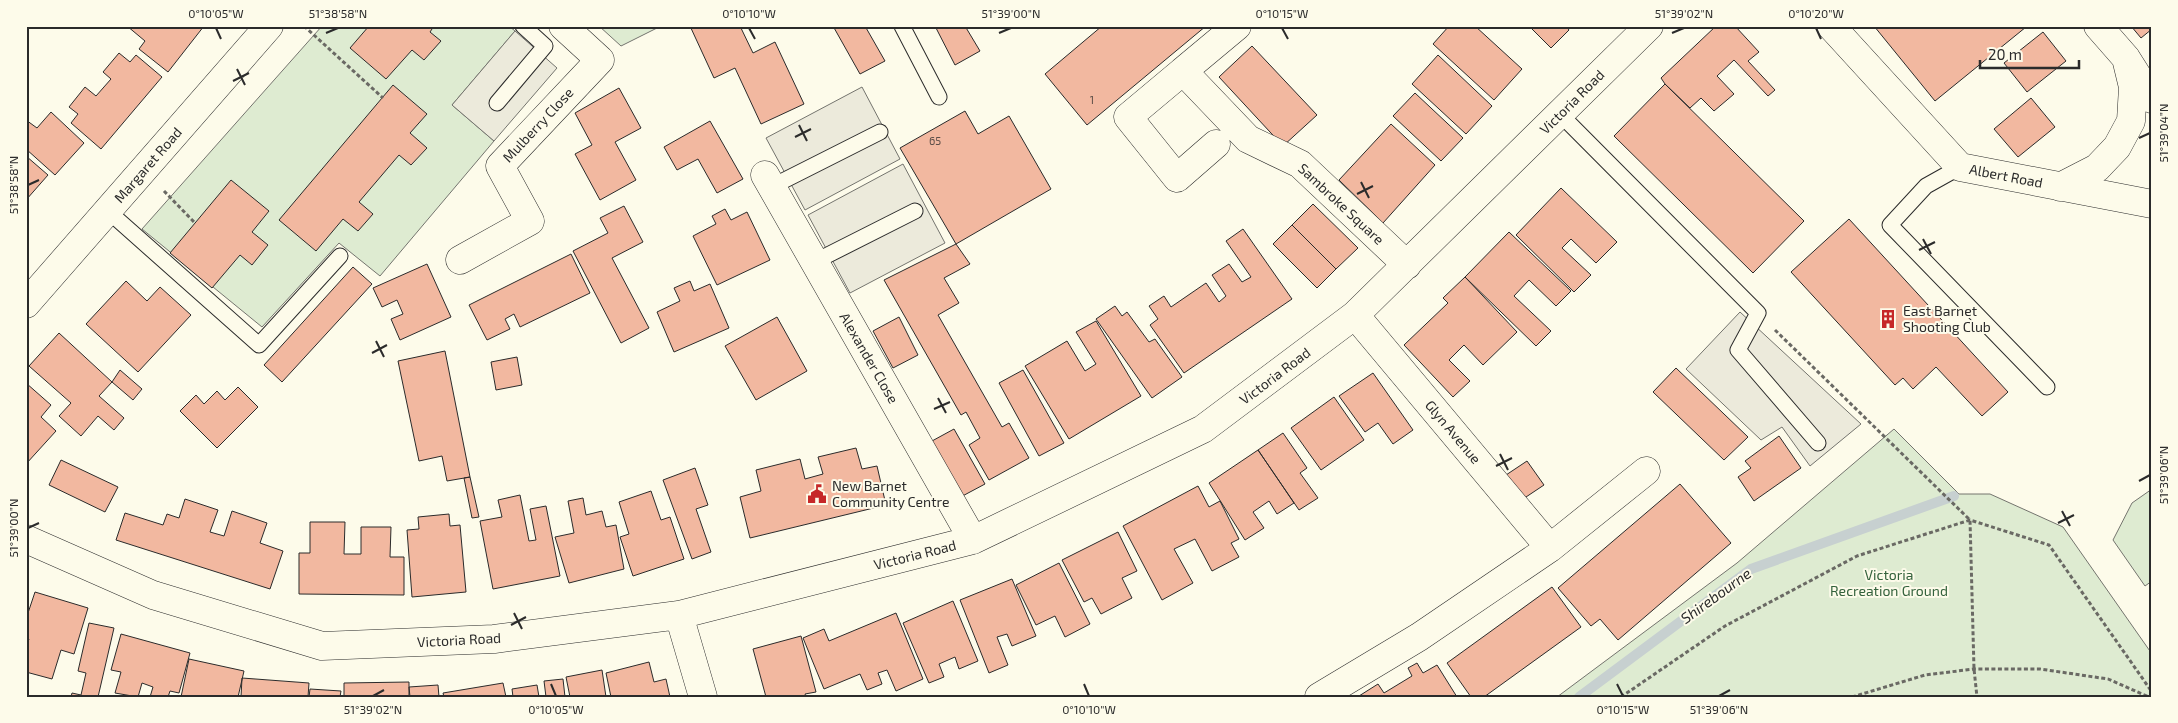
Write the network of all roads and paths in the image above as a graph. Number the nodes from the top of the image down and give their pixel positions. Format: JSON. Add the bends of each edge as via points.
{"nodes":[{"id":1,"x":269,"y":26,"type":"edge"},
{"id":2,"x":304,"y":26,"type":"edge"},
{"id":3,"x":523,"y":26,"type":"edge"},
{"id":4,"x":563,"y":26,"type":"edge"},
{"id":5,"x":902,"y":26,"type":"edge"},
{"id":6,"x":1237,"y":26,"type":"edge"},
{"id":7,"x":1649,"y":26,"type":"edge"},
{"id":8,"x":1832,"y":26,"type":"edge"},
{"id":9,"x":2098,"y":26,"type":"edge"},
{"id":10,"x":2126,"y":58,"type":"junction"},
{"id":11,"x":1183,"y":71,"type":"junction"},
{"id":12,"x":939,"y":97,"type":"dead end"},
{"id":13,"x":382,"y":98,"type":"dead end"},
{"id":14,"x":2152,"y":99,"type":"edge"},
{"id":15,"x":497,"y":103,"type":"dead end"},
{"id":16,"x":1560,"y":114,"type":"junction"},
{"id":17,"x":880,"y":132,"type":"dead end"},
{"id":18,"x":1216,"y":144,"type":"dead end"},
{"id":19,"x":1960,"y":167,"type":"junction"},
{"id":20,"x":144,"y":170,"type":"junction"},
{"id":21,"x":768,"y":181,"type":"joint"},
{"id":22,"x":2060,"y":187,"type":"junction"},
{"id":23,"x":2152,"y":204,"type":"edge"},
{"id":24,"x":108,"y":211,"type":"junction"},
{"id":25,"x":916,"y":211,"type":"dead end"},
{"id":26,"x":195,"y":223,"type":"dead end"},
{"id":27,"x":340,"y":256,"type":"dead end"},
{"id":28,"x":460,"y":260,"type":"dead end"},
{"id":29,"x":814,"y":262,"type":"junction"},
{"id":30,"x":1407,"y":265,"type":"junction"},
{"id":31,"x":26,"y":304,"type":"edge"},
{"id":32,"x":1758,"y":313,"type":"junction"},
{"id":33,"x":1355,"y":316,"type":"junction"},
{"id":34,"x":2047,"y":387,"type":"dead end"},
{"id":35,"x":1818,"y":443,"type":"dead end"},
{"id":36,"x":1646,"y":471,"type":"dead end"},
{"id":37,"x":1970,"y":520,"type":"junction"},
{"id":38,"x":26,"y":539,"type":"edge"},
{"id":39,"x":972,"y":540,"type":"junction"},
{"id":40,"x":1550,"y":548,"type":"junction"},
{"id":41,"x":679,"y":614,"type":"junction"},
{"id":42,"x":1974,"y":669,"type":"junction"},
{"id":43,"x":2152,"y":692,"type":"edge"},
{"id":44,"x":703,"y":697,"type":"edge"},
{"id":45,"x":1319,"y":697,"type":"edge"},
{"id":46,"x":1621,"y":697,"type":"edge"},
{"id":47,"x":1852,"y":697,"type":"edge"},
{"id":48,"x":1977,"y":697,"type":"edge"},
{"id":49,"x":2149,"y":697,"type":"edge"}],
"edges":[{"from":1,"to":20,"type":"street","name":"Margaret Road"},
{"from":2,"to":13,"type":"path"},
{"from":3,"to":15,"type":"lane","via":[[545,46]]},
{"from":4,"to":28,"type":"street","name":"Mulberry Close","via":[[600,60],[500,166],[530,221]]},
{"from":5,"to":12,"type":"lane"},
{"from":6,"to":11,"type":"street"},
{"from":7,"to":16,"type":"street","name":"Victoria Road"},
{"from":8,"to":19,"type":"street","name":"Albert Road"},
{"from":9,"to":10,"type":"street"},
{"from":10,"to":14,"type":"street"},
{"from":10,"to":22,"type":"street","via":[[2133,87],[2131,121],[2117,147],[2097,168]]},
{"from":11,"to":18,"type":"street","via":[[1128,118],[1178,178]]},
{"from":11,"to":30,"type":"street","name":"Sambroke Square","via":[[1248,139],[1300,164]]},
{"from":16,"to":30,"type":"street","name":"Victoria Road"},
{"from":16,"to":32,"type":"lane"},
{"from":17,"to":21,"type":"lane"},
{"from":19,"to":22,"type":"street","name":"Albert Road"},
{"from":19,"to":34,"type":"lane","via":[[1926,186],[1890,225]]},
{"from":20,"to":24,"type":"street","name":"Margaret Road"},
{"from":20,"to":26,"type":"path"},
{"from":21,"to":29,"type":"street","name":"Alexander Close"},
{"from":22,"to":23,"type":"street","name":"Albert Road"},
{"from":24,"to":27,"type":"lane","via":[[258,345]]},
{"from":24,"to":31,"type":"street","name":"Margaret Road"},
{"from":25,"to":29,"type":"lane"},
{"from":29,"to":39,"type":"street","name":"Alexander Close"},
{"from":30,"to":33,"type":"street","name":"Victoria Road"},
{"from":32,"to":35,"type":"lane","via":[[1738,350]]},
{"from":32,"to":37,"type":"path"},
{"from":33,"to":39,"type":"street","name":"Victoria Road","via":[[1203,429]]},
{"from":33,"to":40,"type":"street","name":"Glyn Avenue"},
{"from":36,"to":40,"type":"street"},
{"from":37,"to":42,"type":"path"},
{"from":37,"to":43,"type":"path","via":[[2049,545]]},
{"from":37,"to":46,"type":"path","via":[[1857,556],[1725,626]]},
{"from":38,"to":41,"type":"street","name":"Victoria Road","via":[[153,595],[322,646],[494,639]]},
{"from":39,"to":41,"type":"street","name":"Victoria Road"},
{"from":40,"to":45,"type":"street","via":[[1419,637]]},
{"from":41,"to":44,"type":"street"},
{"from":42,"to":47,"type":"path","via":[[1925,675]]},
{"from":42,"to":48,"type":"path"},
{"from":42,"to":49,"type":"path","via":[[2040,669],[2108,680]]}]}
